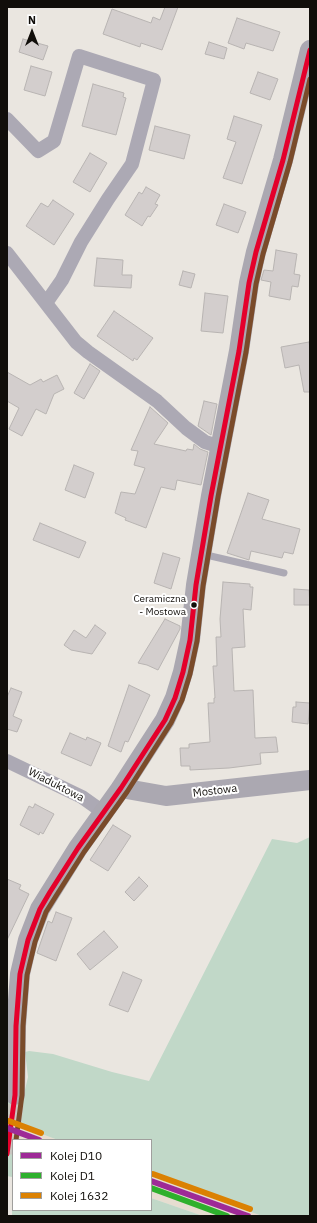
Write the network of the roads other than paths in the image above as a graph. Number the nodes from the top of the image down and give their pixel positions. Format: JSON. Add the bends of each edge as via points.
{"nodes":[{"id":1,"x":310,"y":50,"type":"edge"},
{"id":2,"x":7,"y":119,"type":"edge"},
{"id":3,"x":7,"y":254,"type":"edge"},
{"id":4,"x":46,"y":303,"type":"junction"},
{"id":5,"x":221,"y":447,"type":"junction"},
{"id":6,"x":201,"y":554,"type":"junction"},
{"id":7,"x":284,"y":573,"type":"dead end"},
{"id":8,"x":7,"y":760,"type":"edge"},
{"id":9,"x":310,"y":780,"type":"edge"},
{"id":10,"x":121,"y":788,"type":"junction"},
{"id":11,"x":103,"y":812,"type":"junction"},
{"id":12,"x":15,"y":1095,"type":"tunnel mouth"}],
"edges":[{"from":1,"to":5,"type":"street","via":[[283,160],[256,252]]},
{"from":2,"to":4,"type":"street","via":[[38,152],[54,141],[79,56],[154,80],[132,164],[81,242],[62,280]]},
{"from":3,"to":4,"type":"street"},
{"from":4,"to":5,"type":"street","via":[[71,336],[88,352],[158,401],[186,428],[206,442]]},
{"from":5,"to":6,"type":"street"},
{"from":6,"to":7,"type":"lane"},
{"from":6,"to":10,"type":"street","via":[[184,672],[165,720]]},
{"from":8,"to":11,"type":"street","name":"Wiaduktowa","via":[[82,797]]},
{"from":9,"to":10,"type":"street","name":"Mostowa","via":[[166,796]]},
{"from":10,"to":11,"type":"street"},
{"from":11,"to":12,"type":"street","via":[[40,909],[28,940],[20,974]]}]}
